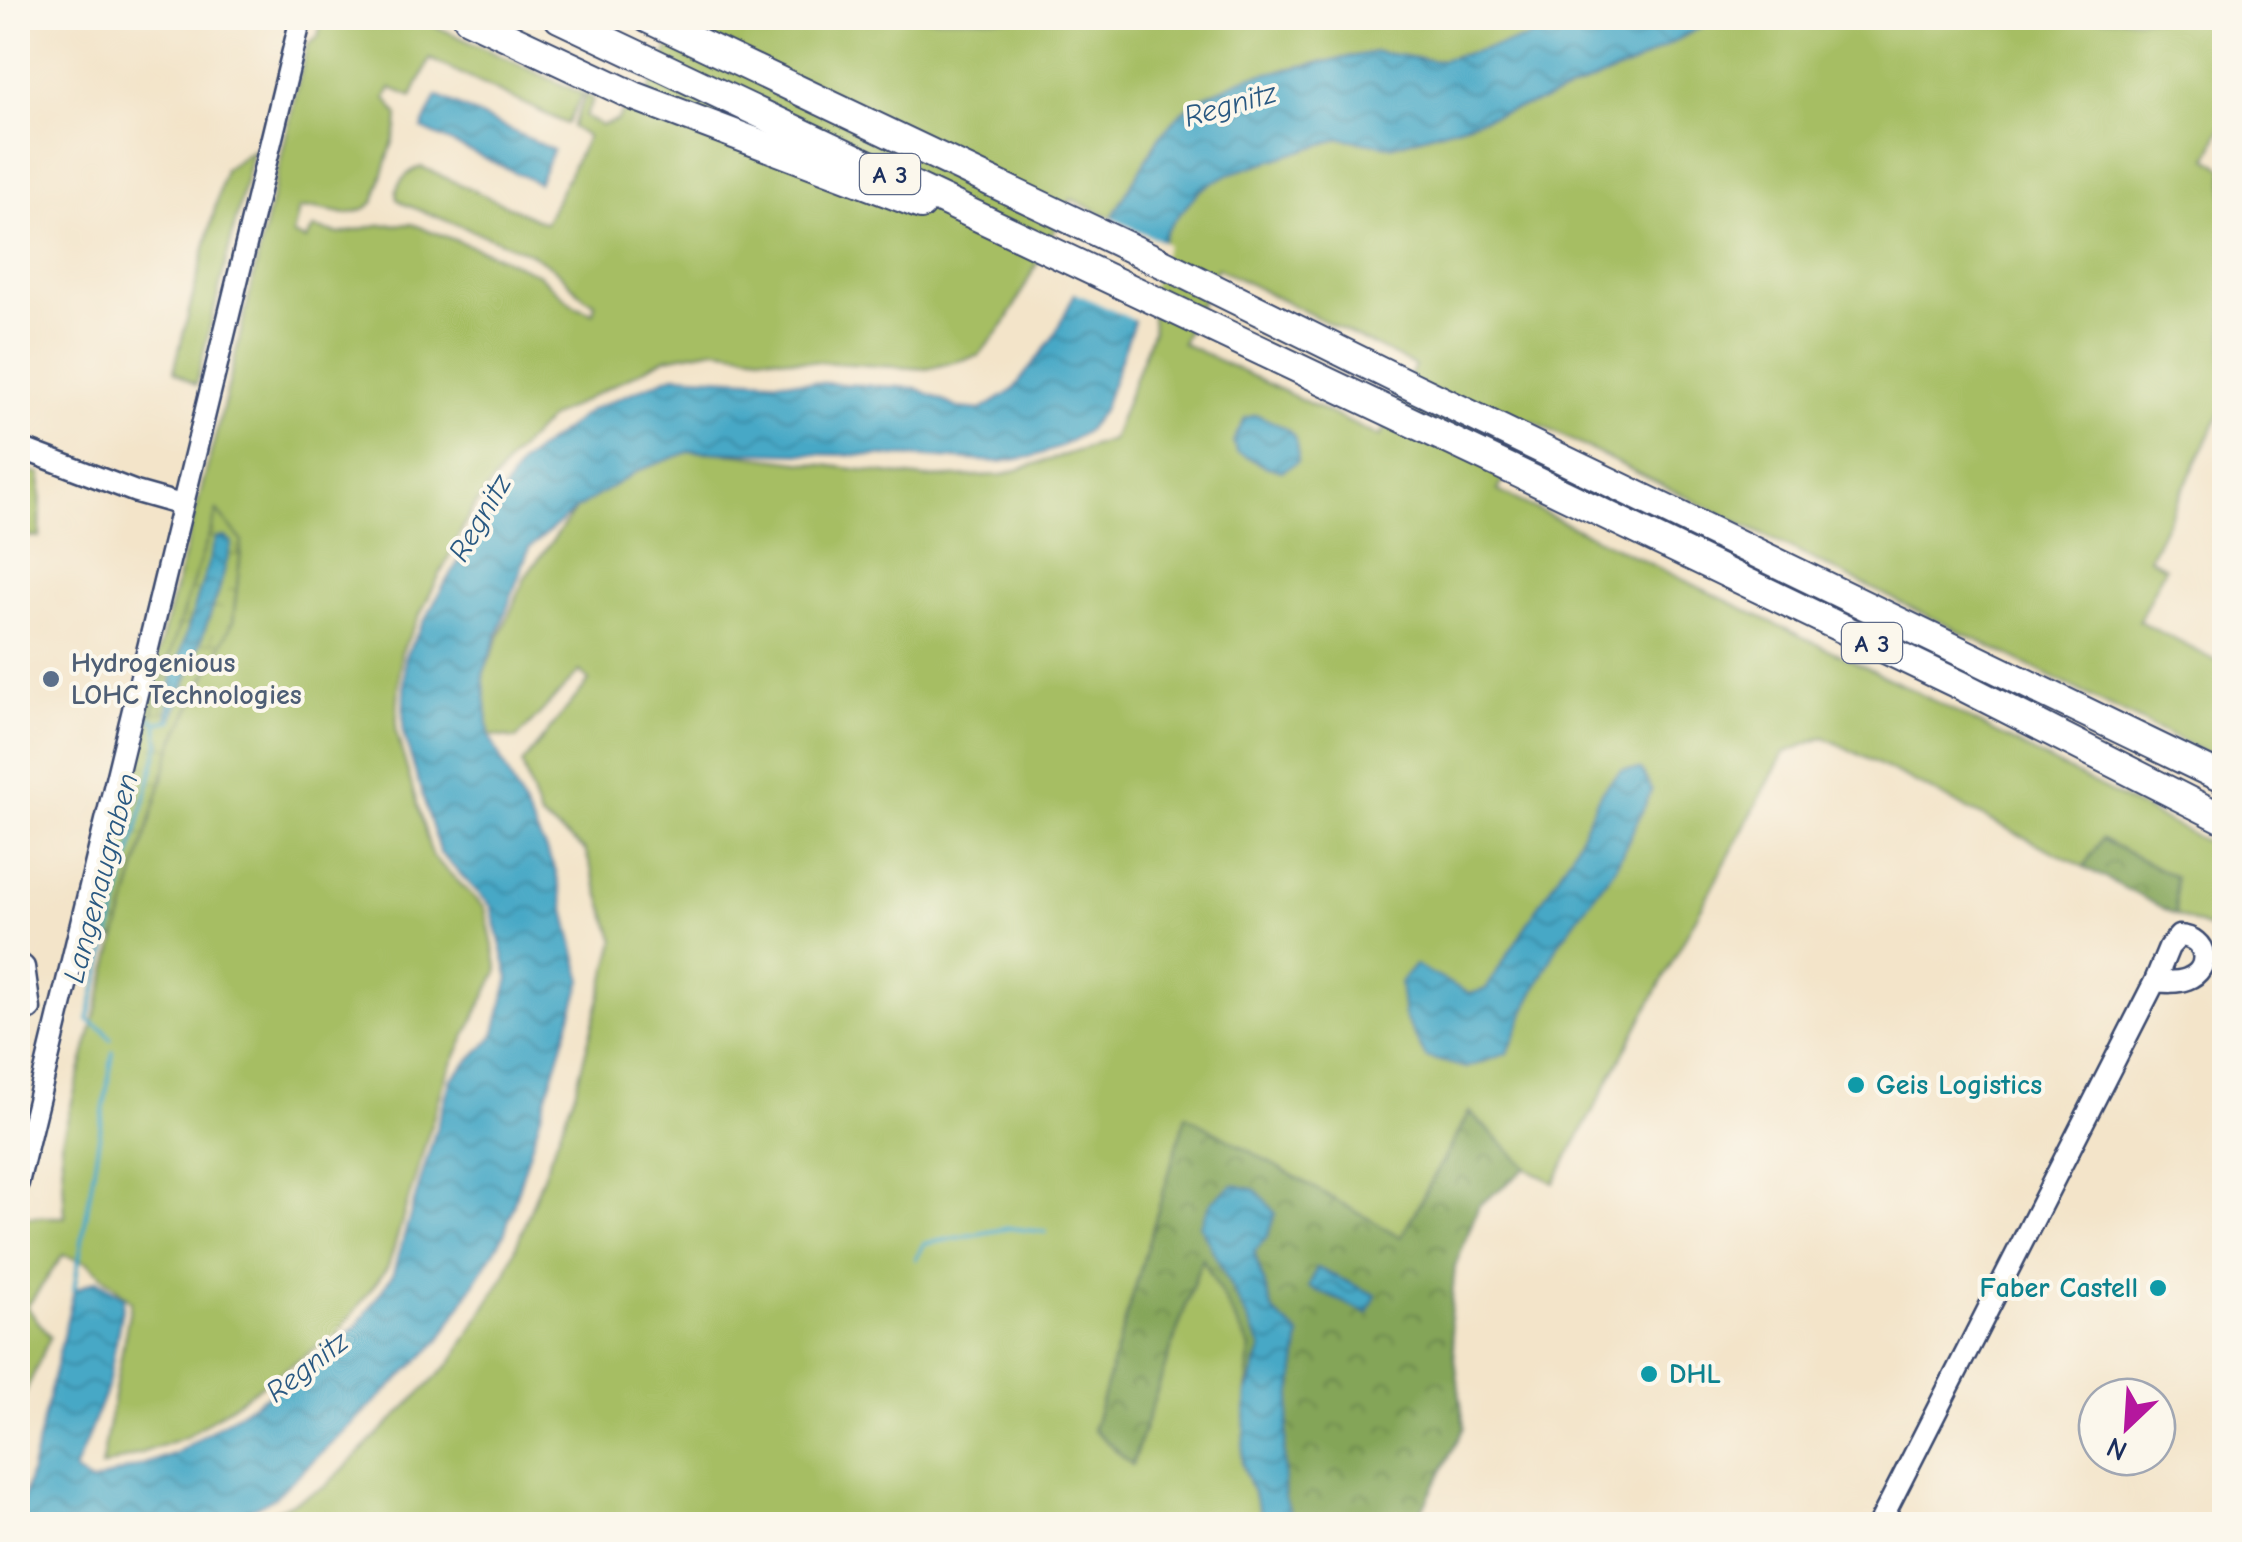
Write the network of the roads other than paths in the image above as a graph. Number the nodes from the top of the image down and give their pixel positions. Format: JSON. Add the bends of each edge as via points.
{"nodes":[{"id":1,"x":468,"y":18,"type":"edge"},
{"id":2,"x":533,"y":18,"type":"edge"},
{"id":3,"x":559,"y":18,"type":"edge"},
{"id":4,"x":647,"y":18,"type":"edge"},
{"id":5,"x":299,"y":25,"type":"edge"},
{"id":6,"x":619,"y":51,"type":"junction"},
{"id":7,"x":765,"y":130,"type":"junction"},
{"id":8,"x":1010,"y":230,"type":"junction"},
{"id":9,"x":18,"y":446,"type":"edge"},
{"id":10,"x":182,"y":504,"type":"junction"},
{"id":11,"x":2224,"y":779,"type":"edge"},
{"id":12,"x":2224,"y":819,"type":"edge"},
{"id":13,"x":18,"y":962,"type":"edge"},
{"id":14,"x":2155,"y":981,"type":"dead end"},
{"id":15,"x":30,"y":1009,"type":"dead end"},
{"id":16,"x":19,"y":1178,"type":"edge"},
{"id":17,"x":1879,"y":1524,"type":"edge"}],
"edges":[{"from":1,"to":7,"type":"highway","number":"A 3","via":[[605,82]]},
{"from":2,"to":6,"type":"highway"},
{"from":3,"to":6,"type":"highway","number":"A 3"},
{"from":4,"to":11,"type":"highway","number":"A 3"},
{"from":5,"to":10,"type":"street"},
{"from":6,"to":7,"type":"highway","number":"A 3"},
{"from":7,"to":8,"type":"highway","number":"A 3"},
{"from":7,"to":8,"type":"highway","via":[[913,203]]},
{"from":8,"to":12,"type":"highway","number":"A 3","via":[[1960,685]]},
{"from":9,"to":10,"type":"street"},
{"from":10,"to":16,"type":"street"},
{"from":13,"to":15,"type":"street"},
{"from":14,"to":17,"type":"street"}]}
